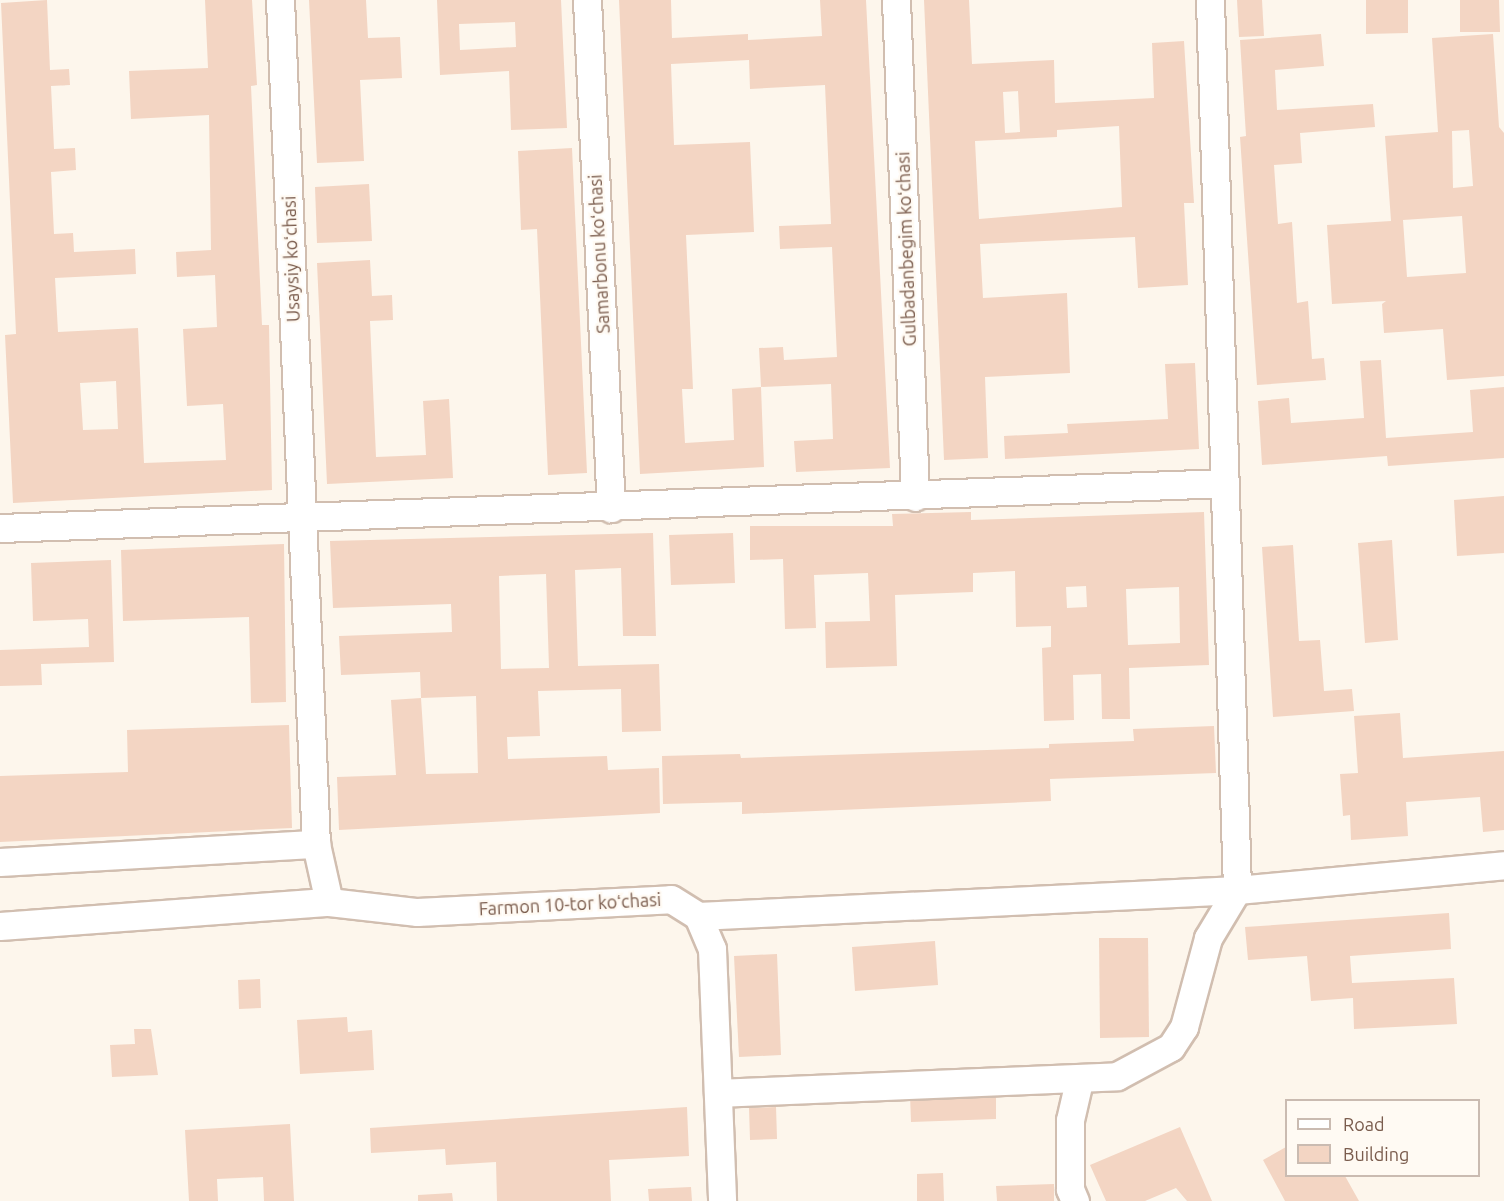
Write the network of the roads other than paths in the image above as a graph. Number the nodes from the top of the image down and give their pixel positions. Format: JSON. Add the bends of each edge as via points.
{"nodes":[{"id":1,"x":280,"y":0,"type":"edge"},
{"id":2,"x":587,"y":0,"type":"edge"},
{"id":3,"x":896,"y":0,"type":"edge"},
{"id":4,"x":1210,"y":0,"type":"edge"},
{"id":5,"x":1225,"y":483,"type":"junction"},
{"id":6,"x":915,"y":497,"type":"junction"},
{"id":7,"x":610,"y":508,"type":"junction"},
{"id":8,"x":302,"y":518,"type":"junction"},
{"id":9,"x":0,"y":528,"type":"edge"},
{"id":10,"x":316,"y":844,"type":"junction"},
{"id":11,"x":0,"y":862,"type":"edge"},
{"id":12,"x":1504,"y":865,"type":"edge"},
{"id":13,"x":1237,"y":890,"type":"junction"},
{"id":14,"x":329,"y":902,"type":"junction"},
{"id":15,"x":698,"y":916,"type":"junction"},
{"id":16,"x":0,"y":926,"type":"edge"},
{"id":17,"x":1079,"y":1081,"type":"junction"},
{"id":18,"x":718,"y":1093,"type":"junction"},
{"id":19,"x":722,"y":1201,"type":"edge"},
{"id":20,"x":1075,"y":1201,"type":"edge"}],
"edges":[{"from":1,"to":8,"type":"street","name":"Usaysiy koʻchasi"},
{"from":2,"to":7,"type":"street","name":"Samarbonu koʻchasi"},
{"from":3,"to":6,"type":"street","name":"Gulbadanbegim koʻchasi"},
{"from":4,"to":5,"type":"street"},
{"from":5,"to":6,"type":"street"},
{"from":5,"to":13,"type":"street"},
{"from":6,"to":7,"type":"street"},
{"from":7,"to":8,"type":"street"},
{"from":8,"to":9,"type":"street"},
{"from":8,"to":10,"type":"street","name":"Usaysiy koʻchasi"},
{"from":10,"to":11,"type":"street"},
{"from":10,"to":14,"type":"street","name":"Usaysiy koʻchasi"},
{"from":12,"to":13,"type":"street"},
{"from":13,"to":15,"type":"street"},
{"from":13,"to":17,"type":"street","via":[[1208,938],[1184,1027],[1171,1047],[1117,1076]]},
{"from":14,"to":15,"type":"street","name":"Farmon 10-tor koʻchasi","via":[[417,912],[671,899]]},
{"from":14,"to":16,"type":"street","name":"Farmon 10-tor koʻchasi"},
{"from":15,"to":18,"type":"street","via":[[712,949]]},
{"from":17,"to":18,"type":"street"},
{"from":17,"to":20,"type":"street","via":[[1070,1120],[1070,1189]]},
{"from":18,"to":19,"type":"street"}]}
